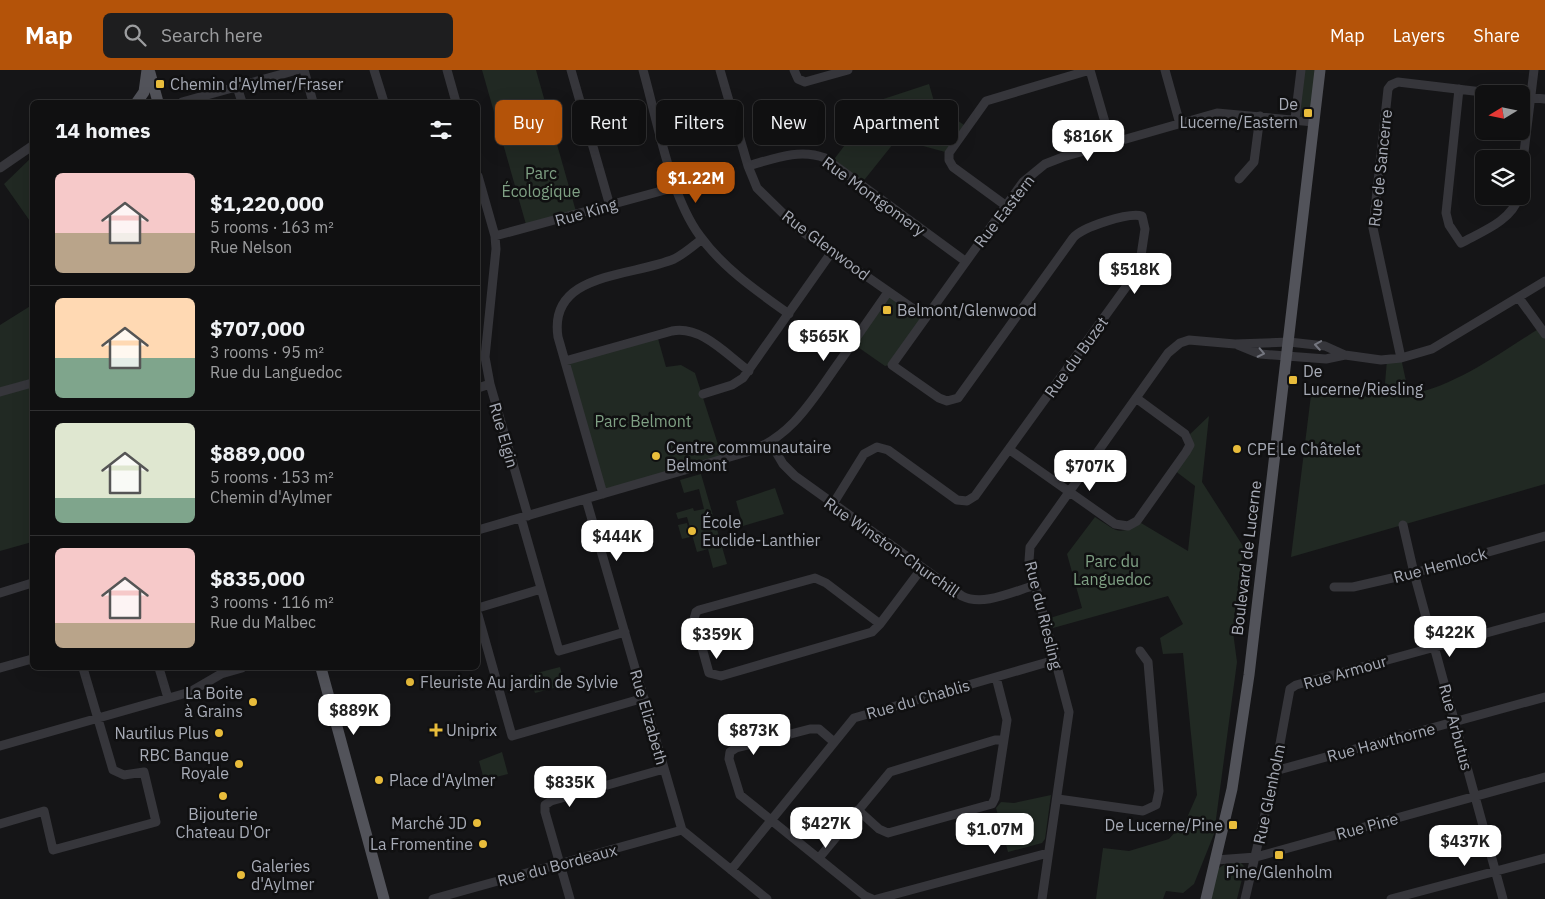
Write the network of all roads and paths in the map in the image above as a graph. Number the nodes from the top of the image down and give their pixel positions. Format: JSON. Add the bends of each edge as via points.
{"nodes":[{"id":1,"x":148,"y":70,"type":"edge"},
{"id":2,"x":297,"y":70,"type":"edge"},
{"id":3,"x":304,"y":70,"type":"edge"},
{"id":4,"x":374,"y":70,"type":"edge"},
{"id":5,"x":447,"y":70,"type":"edge"},
{"id":6,"x":571,"y":70,"type":"edge"},
{"id":7,"x":643,"y":70,"type":"edge"},
{"id":8,"x":720,"y":70,"type":"edge"},
{"id":9,"x":794,"y":70,"type":"edge"},
{"id":10,"x":848,"y":70,"type":"edge"},
{"id":11,"x":1090,"y":70,"type":"edge"},
{"id":12,"x":1165,"y":70,"type":"edge"},
{"id":13,"x":1301,"y":70,"type":"edge"},
{"id":14,"x":1320,"y":70,"type":"edge"},
{"id":15,"x":1534,"y":70,"type":"edge"},
{"id":16,"x":1530,"y":85,"type":"edge"},
{"id":17,"x":237,"y":87,"type":"junction"},
{"id":18,"x":1459,"y":89,"type":"junction"},
{"id":19,"x":1475,"y":91,"type":"edge"},
{"id":20,"x":1530,"y":97,"type":"edge"},
{"id":21,"x":1545,"y":99,"type":"edge"},
{"id":22,"x":138,"y":100,"type":"edge"},
{"id":23,"x":157,"y":100,"type":"edge"},
{"id":24,"x":189,"y":100,"type":"edge"},
{"id":25,"x":241,"y":100,"type":"edge"},
{"id":26,"x":312,"y":100,"type":"edge"},
{"id":27,"x":383,"y":100,"type":"edge"},
{"id":28,"x":455,"y":100,"type":"edge"},
{"id":29,"x":1260,"y":116,"type":"junction"},
{"id":30,"x":1295,"y":119,"type":"junction"},
{"id":31,"x":1314,"y":122,"type":"junction"},
{"id":32,"x":1180,"y":124,"type":"junction"},
{"id":33,"x":1111,"y":143,"type":"junction"},
{"id":34,"x":30,"y":147,"type":"edge"},
{"id":35,"x":748,"y":166,"type":"junction"},
{"id":36,"x":0,"y":168,"type":"edge"},
{"id":37,"x":1239,"y":179,"type":"dead end"},
{"id":38,"x":480,"y":183,"type":"edge"},
{"id":39,"x":676,"y":187,"type":"junction"},
{"id":40,"x":1005,"y":205,"type":"junction"},
{"id":41,"x":1515,"y":205,"type":"edge"},
{"id":42,"x":610,"y":206,"type":"junction"},
{"id":43,"x":495,"y":236,"type":"junction"},
{"id":44,"x":702,"y":239,"type":"junction"},
{"id":45,"x":831,"y":253,"type":"junction"},
{"id":46,"x":965,"y":261,"type":"junction"},
{"id":47,"x":1545,"y":281,"type":"edge"},
{"id":48,"x":888,"y":292,"type":"junction"},
{"id":49,"x":1519,"y":298,"type":"junction"},
{"id":50,"x":790,"y":314,"type":"junction"},
{"id":51,"x":925,"y":317,"type":"junction"},
{"id":52,"x":1545,"y":334,"type":"edge"},
{"id":53,"x":1289,"y":342,"type":"junction"},
{"id":54,"x":1235,"y":344,"type":"junction"},
{"id":55,"x":1287,"y":355,"type":"junction"},
{"id":56,"x":1344,"y":355,"type":"junction"},
{"id":57,"x":1401,"y":358,"type":"junction"},
{"id":58,"x":565,"y":361,"type":"junction"},
{"id":59,"x":892,"y":364,"type":"joint"},
{"id":60,"x":749,"y":371,"type":"junction"},
{"id":61,"x":30,"y":384,"type":"edge"},
{"id":62,"x":490,"y":384,"type":"junction"},
{"id":63,"x":480,"y":387,"type":"edge"},
{"id":64,"x":0,"y":392,"type":"edge"},
{"id":65,"x":703,"y":394,"type":"dead end"},
{"id":66,"x":1136,"y":398,"type":"junction"},
{"id":67,"x":770,"y":442,"type":"junction"},
{"id":68,"x":1010,"y":450,"type":"junction"},
{"id":69,"x":1069,"y":492,"type":"junction"},
{"id":70,"x":603,"y":494,"type":"junction"},
{"id":71,"x":586,"y":498,"type":"junction"},
{"id":72,"x":833,"y":504,"type":"junction"},
{"id":73,"x":524,"y":517,"type":"junction"},
{"id":74,"x":1402,"y":525,"type":"dead end"},
{"id":75,"x":480,"y":529,"type":"edge"},
{"id":76,"x":1545,"y":536,"type":"edge"},
{"id":77,"x":922,"y":568,"type":"junction"},
{"id":78,"x":1414,"y":573,"type":"junction"},
{"id":79,"x":30,"y":584,"type":"edge"},
{"id":80,"x":1036,"y":585,"type":"junction"},
{"id":81,"x":1334,"y":587,"type":"dead end"},
{"id":82,"x":541,"y":589,"type":"junction"},
{"id":83,"x":0,"y":592,"type":"edge"},
{"id":84,"x":480,"y":607,"type":"edge"},
{"id":85,"x":1545,"y":617,"type":"edge"},
{"id":86,"x":480,"y":622,"type":"edge"},
{"id":87,"x":880,"y":624,"type":"junction"},
{"id":88,"x":625,"y":632,"type":"junction"},
{"id":89,"x":1435,"y":647,"type":"junction"},
{"id":90,"x":1140,"y":651,"type":"dead end"},
{"id":91,"x":30,"y":660,"type":"edge"},
{"id":92,"x":1055,"y":660,"type":"junction"},
{"id":93,"x":0,"y":668,"type":"edge"},
{"id":94,"x":84,"y":670,"type":"edge"},
{"id":95,"x":160,"y":670,"type":"edge"},
{"id":96,"x":235,"y":670,"type":"edge"},
{"id":97,"x":322,"y":670,"type":"edge"},
{"id":98,"x":996,"y":677,"type":"junction"},
{"id":99,"x":1290,"y":689,"type":"joint"},
{"id":100,"x":1545,"y":697,"type":"edge"},
{"id":101,"x":168,"y":698,"type":"junction"},
{"id":102,"x":644,"y":698,"type":"junction"},
{"id":103,"x":98,"y":718,"type":"junction"},
{"id":104,"x":1455,"y":722,"type":"junction"},
{"id":105,"x":1004,"y":740,"type":"junction"},
{"id":106,"x":834,"y":742,"type":"junction"},
{"id":107,"x":0,"y":746,"type":"edge"},
{"id":108,"x":664,"y":769,"type":"junction"},
{"id":109,"x":1275,"y":770,"type":"junction"},
{"id":110,"x":1545,"y":777,"type":"edge"},
{"id":111,"x":1474,"y":796,"type":"junction"},
{"id":112,"x":1058,"y":799,"type":"junction"},
{"id":113,"x":858,"y":810,"type":"junction"},
{"id":114,"x":771,"y":818,"type":"junction"},
{"id":115,"x":0,"y":824,"type":"edge"},
{"id":116,"x":682,"y":830,"type":"junction"},
{"id":117,"x":1048,"y":853,"type":"junction"},
{"id":118,"x":1256,"y":857,"type":"junction"},
{"id":119,"x":818,"y":858,"type":"junction"},
{"id":120,"x":1545,"y":858,"type":"edge"},
{"id":121,"x":1216,"y":860,"type":"junction"},
{"id":122,"x":560,"y":864,"type":"junction"},
{"id":123,"x":731,"y":870,"type":"junction"},
{"id":124,"x":1495,"y":872,"type":"junction"},
{"id":125,"x":384,"y":899,"type":"edge"},
{"id":126,"x":433,"y":899,"type":"edge"},
{"id":127,"x":570,"y":899,"type":"edge"},
{"id":128,"x":767,"y":899,"type":"edge"},
{"id":129,"x":872,"y":899,"type":"edge"},
{"id":130,"x":877,"y":899,"type":"edge"},
{"id":131,"x":1042,"y":899,"type":"edge"},
{"id":132,"x":1206,"y":899,"type":"edge"},
{"id":133,"x":1245,"y":899,"type":"edge"},
{"id":134,"x":1391,"y":899,"type":"edge"},
{"id":135,"x":1503,"y":899,"type":"edge"}],
"edges":[{"from":1,"to":22,"type":"main road","via":[[146,85]]},
{"from":1,"to":23,"type":"main road"},
{"from":2,"to":17,"type":"street"},
{"from":3,"to":26,"type":"street"},
{"from":4,"to":27,"type":"street"},
{"from":5,"to":28,"type":"street"},
{"from":6,"to":42,"type":"street"},
{"from":7,"to":39,"type":"street"},
{"from":8,"to":35,"type":"street","name":"Rue Glenwood"},
{"from":9,"to":10,"type":"street","via":[[798,79],[805,82]]},
{"from":11,"to":33,"type":"street"},
{"from":11,"to":40,"type":"street","via":[[986,101],[950,153],[953,167]]},
{"from":12,"to":32,"type":"street"},
{"from":13,"to":30,"type":"street"},
{"from":14,"to":31,"type":"main road","name":"Boulevard de Lucerne"},
{"from":15,"to":16,"type":"street"},
{"from":17,"to":24,"type":"street"},
{"from":17,"to":25,"type":"street"},
{"from":18,"to":19,"type":"street","name":"Rue de Sancerre"},
{"from":18,"to":41,"type":"street","via":[[1446,212],[1454,234],[1460,243],[1505,218]]},
{"from":18,"to":57,"type":"street","name":"Rue de Sancerre","via":[[1398,82],[1390,85],[1387,93],[1373,228]]},
{"from":20,"to":21,"type":"street"},
{"from":29,"to":30,"type":"street","name":"Rue Eastern"},
{"from":29,"to":32,"type":"street","name":"Rue Eastern","via":[[1223,112]]},
{"from":29,"to":37,"type":"street","via":[[1254,162]]},
{"from":30,"to":31,"type":"street","name":"Rue Eastern"},
{"from":31,"to":53,"type":"main road","name":"Boulevard de Lucerne"},
{"from":32,"to":33,"type":"street","name":"Rue Eastern"},
{"from":33,"to":40,"type":"street","name":"Rue Eastern","via":[[1045,164],[1023,182]]},
{"from":34,"to":36,"type":"street"},
{"from":35,"to":45,"type":"street","name":"Rue Glenwood","via":[[762,193],[789,220]]},
{"from":35,"to":46,"type":"street","name":"Rue Montgomery","via":[[796,154],[825,158]]},
{"from":38,"to":43,"type":"street","name":"Rue Elgin"},
{"from":39,"to":42,"type":"street","name":"Rue King"},
{"from":39,"to":44,"type":"street"},
{"from":40,"to":46,"type":"street","name":"Rue Eastern"},
{"from":42,"to":43,"type":"street","name":"Rue King"},
{"from":43,"to":62,"type":"street","name":"Rue Elgin","via":[[496,259],[486,342]]},
{"from":44,"to":50,"type":"street","via":[[744,281]]},
{"from":44,"to":58,"type":"street","via":[[672,259],[583,285],[568,295],[559,309],[556,322]]},
{"from":45,"to":48,"type":"street","name":"Rue Glenwood"},
{"from":45,"to":50,"type":"street"},
{"from":46,"to":51,"type":"street","name":"Rue Eastern"},
{"from":47,"to":49,"type":"street"},
{"from":48,"to":51,"type":"street","name":"Rue Glenwood"},
{"from":48,"to":67,"type":"street","via":[[805,409],[789,428]]},
{"from":49,"to":52,"type":"street"},
{"from":49,"to":57,"type":"street","via":[[1432,349]]},
{"from":50,"to":60,"type":"street"},
{"from":51,"to":59,"type":"street","name":"Rue Eastern"},
{"from":53,"to":54,"type":"street","name":"Rue du Riesling"},
{"from":53,"to":55,"type":"main road","name":"Boulevard de Lucerne"},
{"from":56,"to":53,"type":"street","name":"Rue du Riesling","one_way":true,"via":[[1326,346]]},
{"from":54,"to":55,"type":"street","name":"Rue du Riesling","one_way":true,"via":[[1260,354]]},
{"from":54,"to":66,"type":"street","name":"Rue du Riesling","via":[[1195,340],[1180,343],[1168,353]]},
{"from":55,"to":56,"type":"street","name":"Rue du Riesling","via":[[1326,359]]},
{"from":55,"to":121,"type":"main road","name":"Boulevard de Lucerne","via":[[1249,675],[1232,789]]},
{"from":56,"to":57,"type":"street","via":[[1381,360]]},
{"from":58,"to":60,"type":"street","via":[[684,330],[702,336]]},
{"from":58,"to":70,"type":"street"},
{"from":59,"to":68,"type":"street","name":"Rue du Buzet","via":[[939,398],[955,400],[1078,232],[1131,215],[1142,216],[1145,229],[1139,270]]},
{"from":60,"to":65,"type":"street","via":[[736,383]]},
{"from":61,"to":64,"type":"street"},
{"from":62,"to":63,"type":"street"},
{"from":62,"to":73,"type":"street","name":"Rue Elgin"},
{"from":66,"to":69,"type":"street","name":"Rue du Riesling"},
{"from":66,"to":69,"type":"street","via":[[1185,434],[1190,445],[1137,521],[1128,526],[1115,524]]},
{"from":67,"to":70,"type":"street"},
{"from":67,"to":72,"type":"street","name":"Rue Winston-Churchill","via":[[788,470]]},
{"from":68,"to":69,"type":"street"},
{"from":68,"to":72,"type":"street","name":"Rue du Buzet","via":[[975,496],[963,501],[953,498],[888,450],[872,448],[864,454]]},
{"from":69,"to":80,"type":"street","name":"Rue du Riesling","via":[[1030,547]]},
{"from":70,"to":71,"type":"street"},
{"from":71,"to":73,"type":"street"},
{"from":71,"to":88,"type":"street","name":"Rue Elizabeth"},
{"from":72,"to":77,"type":"street","name":"Rue Winston-Churchill"},
{"from":73,"to":75,"type":"street"},
{"from":73,"to":82,"type":"street","name":"Rue Elgin"},
{"from":74,"to":78,"type":"street","name":"Rue Arbutus"},
{"from":76,"to":78,"type":"street","name":"Rue Hemlock"},
{"from":77,"to":80,"type":"street","name":"Rue Winston-Churchill","via":[[974,601]]},
{"from":77,"to":87,"type":"street"},
{"from":78,"to":81,"type":"street","name":"Rue Hemlock","via":[[1354,587]]},
{"from":78,"to":89,"type":"street","name":"Rue Arbutus"},
{"from":79,"to":83,"type":"street"},
{"from":80,"to":92,"type":"street","name":"Rue du Riesling"},
{"from":82,"to":84,"type":"street"},
{"from":82,"to":88,"type":"street","name":"Rue Elgin","via":[[559,651]]},
{"from":85,"to":89,"type":"street","name":"Rue Armour"},
{"from":86,"to":102,"type":"street","via":[[512,736]]},
{"from":87,"to":87,"type":"street","via":[[868,634],[716,677],[709,673],[694,619],[699,610],[816,578]]},
{"from":88,"to":102,"type":"street","name":"Rue Elizabeth"},
{"from":89,"to":99,"type":"street","name":"Rue Armour"},
{"from":89,"to":104,"type":"street","name":"Rue Arbutus"},
{"from":90,"to":112,"type":"street","via":[[1148,662],[1158,801],[1143,811]]},
{"from":91,"to":93,"type":"street"},
{"from":92,"to":98,"type":"street","name":"Rue du Chablis"},
{"from":92,"to":112,"type":"street","name":"Rue du Riesling","via":[[1069,712]]},
{"from":94,"to":103,"type":"street"},
{"from":95,"to":101,"type":"street"},
{"from":96,"to":101,"type":"street","via":[[221,674],[190,692]]},
{"from":97,"to":125,"type":"main road"},
{"from":98,"to":105,"type":"street","via":[[1006,715]]},
{"from":98,"to":106,"type":"street","name":"Rue du Chablis","via":[[860,715]]},
{"from":99,"to":109,"type":"street","name":"Rue Glenholm"},
{"from":100,"to":104,"type":"street","name":"Rue Hawthorne"},
{"from":101,"to":103,"type":"street"},
{"from":102,"to":108,"type":"street","name":"Rue Elizabeth"},
{"from":103,"to":107,"type":"street"},
{"from":103,"to":115,"type":"street","via":[[113,770],[124,775],[144,772],[156,822],[54,850],[44,810]]},
{"from":104,"to":109,"type":"street","name":"Rue Hawthorne"},
{"from":104,"to":111,"type":"street","name":"Rue Arbutus"},
{"from":105,"to":113,"type":"street","via":[[896,768],[885,776]]},
{"from":105,"to":113,"type":"street","via":[[995,798],[989,805],[888,833]]},
{"from":106,"to":114,"type":"street","name":"Rue du Chablis"},
{"from":106,"to":114,"type":"street","via":[[814,728],[730,752],[738,791]]},
{"from":108,"to":116,"type":"street","name":"Rue Elizabeth"},
{"from":108,"to":122,"type":"street","via":[[548,802],[545,812]]},
{"from":109,"to":118,"type":"street","name":"Rue Glenholm"},
{"from":110,"to":111,"type":"street","name":"Rue Pine"},
{"from":111,"to":118,"type":"street","name":"Rue Pine"},
{"from":111,"to":124,"type":"street","name":"Rue Arbutus"},
{"from":112,"to":117,"type":"street","name":"Rue du Riesling"},
{"from":113,"to":119,"type":"street"},
{"from":114,"to":119,"type":"street"},
{"from":114,"to":123,"type":"street","name":"Rue du Chablis"},
{"from":116,"to":122,"type":"street","name":"Rue du Bordeaux"},
{"from":116,"to":123,"type":"street"},
{"from":117,"to":130,"type":"street"},
{"from":117,"to":131,"type":"street","name":"Rue du Riesling"},
{"from":118,"to":121,"type":"street","name":"Rue Pine"},
{"from":118,"to":133,"type":"street","name":"Rue Glenholm"},
{"from":119,"to":129,"type":"street"},
{"from":120,"to":124,"type":"street"},
{"from":121,"to":132,"type":"main road","name":"Boulevard de Lucerne"},
{"from":122,"to":126,"type":"street","name":"Rue du Bordeaux"},
{"from":122,"to":127,"type":"street"},
{"from":123,"to":128,"type":"street"},
{"from":124,"to":134,"type":"street"},
{"from":124,"to":135,"type":"street","name":"Rue Arbutus"}]}
